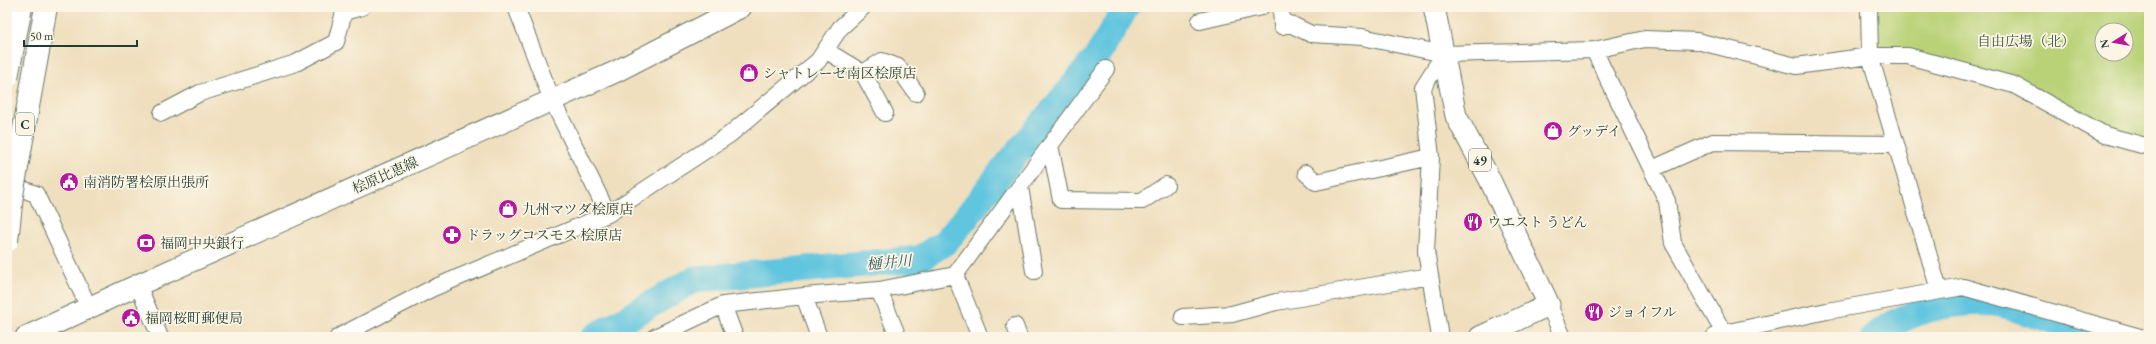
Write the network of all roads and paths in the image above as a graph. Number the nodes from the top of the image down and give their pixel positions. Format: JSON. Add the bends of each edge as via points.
{"nodes":[{"id":1,"x":21,"y":7,"type":"edge"},
{"id":2,"x":46,"y":7,"type":"edge"},
{"id":3,"x":362,"y":7,"type":"edge"},
{"id":4,"x":516,"y":7,"type":"edge"},
{"id":5,"x":741,"y":7,"type":"edge"},
{"id":6,"x":863,"y":7,"type":"edge"},
{"id":7,"x":1261,"y":7,"type":"edge"},
{"id":8,"x":1281,"y":7,"type":"edge"},
{"id":9,"x":1434,"y":7,"type":"edge"},
{"id":10,"x":1869,"y":7,"type":"edge"},
{"id":11,"x":1200,"y":21,"type":"dead end"},
{"id":12,"x":7,"y":44,"type":"edge"},
{"id":13,"x":40,"y":50,"type":"dead end"},
{"id":14,"x":825,"y":50,"type":"junction"},
{"id":15,"x":1594,"y":50,"type":"junction"},
{"id":16,"x":1444,"y":54,"type":"junction"},
{"id":17,"x":1870,"y":56,"type":"junction"},
{"id":18,"x":1106,"y":69,"type":"dead end"},
{"id":19,"x":863,"y":73,"type":"junction"},
{"id":20,"x":7,"y":77,"type":"edge"},
{"id":21,"x":916,"y":93,"type":"dead end"},
{"id":22,"x":552,"y":100,"type":"junction"},
{"id":23,"x":162,"y":113,"type":"dead end"},
{"id":24,"x":885,"y":113,"type":"dead end"},
{"id":25,"x":1896,"y":144,"type":"junction"},
{"id":26,"x":1050,"y":145,"type":"junction"},
{"id":27,"x":2149,"y":147,"type":"edge"},
{"id":28,"x":1431,"y":157,"type":"junction"},
{"id":29,"x":1652,"y":170,"type":"junction"},
{"id":30,"x":1306,"y":174,"type":"dead end"},
{"id":31,"x":1166,"y":185,"type":"dead end"},
{"id":32,"x":17,"y":187,"type":"dead end"},
{"id":33,"x":1020,"y":187,"type":"junction"},
{"id":34,"x":608,"y":214,"type":"junction"},
{"id":35,"x":7,"y":241,"type":"edge"},
{"id":36,"x":1034,"y":271,"type":"dead end"},
{"id":37,"x":955,"y":275,"type":"junction"},
{"id":38,"x":1430,"y":276,"type":"junction"},
{"id":39,"x":138,"y":285,"type":"junction"},
{"id":40,"x":880,"y":290,"type":"junction"},
{"id":41,"x":1939,"y":290,"type":"junction"},
{"id":42,"x":804,"y":296,"type":"junction"},
{"id":43,"x":722,"y":305,"type":"junction"},
{"id":44,"x":1549,"y":305,"type":"junction"},
{"id":45,"x":89,"y":308,"type":"junction"},
{"id":46,"x":1183,"y":317,"type":"dead end"},
{"id":47,"x":1719,"y":335,"type":"edge"},
{"id":48,"x":26,"y":337,"type":"edge"},
{"id":49,"x":160,"y":337,"type":"edge"},
{"id":50,"x":338,"y":337,"type":"edge"},
{"id":51,"x":656,"y":337,"type":"edge"},
{"id":52,"x":735,"y":337,"type":"edge"},
{"id":53,"x":819,"y":337,"type":"edge"},
{"id":54,"x":898,"y":337,"type":"edge"},
{"id":55,"x":980,"y":337,"type":"edge"},
{"id":56,"x":1440,"y":337,"type":"edge"},
{"id":57,"x":1480,"y":337,"type":"edge"},
{"id":58,"x":1563,"y":337,"type":"edge"},
{"id":59,"x":2140,"y":337,"type":"edge"}],
"edges":[{"from":1,"to":20,"type":"highway","bridge":true},
{"from":2,"to":35,"type":"highway","number":"C","bridge":true,"via":[[12,195]]},
{"from":3,"to":23,"type":"street","via":[[344,12],[336,42],[296,63],[200,93]]},
{"from":4,"to":22,"type":"street"},
{"from":5,"to":22,"type":"main road","name":"桧原比恵線","via":[[648,56]]},
{"from":6,"to":14,"type":"street","via":[[840,28]]},
{"from":7,"to":11,"type":"street"},
{"from":8,"to":16,"type":"street","via":[[1282,26],[1290,24],[1311,34],[1362,37]]},
{"from":9,"to":16,"type":"main road","number":"49"},
{"from":10,"to":17,"type":"street"},
{"from":12,"to":13,"type":"street"},
{"from":14,"to":19,"type":"street"},
{"from":14,"to":34,"type":"street","via":[[818,61],[729,135]]},
{"from":15,"to":16,"type":"street"},
{"from":15,"to":17,"type":"street","via":[[1645,39],[1697,41],[1796,66]]},
{"from":15,"to":29,"type":"street"},
{"from":16,"to":28,"type":"street","via":[[1423,87]]},
{"from":16,"to":44,"type":"main road","number":"49","via":[[1456,116],[1489,178]]},
{"from":17,"to":25,"type":"street"},
{"from":17,"to":27,"type":"street","via":[[1908,56],[2014,85],[2105,135]]},
{"from":18,"to":26,"type":"street"},
{"from":19,"to":21,"type":"street","via":[[882,61],[898,67]]},
{"from":19,"to":24,"type":"street"},
{"from":22,"to":34,"type":"street"},
{"from":22,"to":39,"type":"main road","name":"桧原比恵線"},
{"from":25,"to":29,"type":"street","via":[[1713,142]]},
{"from":25,"to":41,"type":"street"},
{"from":26,"to":31,"type":"street","via":[[1061,200],[1142,201]]},
{"from":26,"to":33,"type":"street"},
{"from":28,"to":30,"type":"street","via":[[1316,182]]},
{"from":28,"to":38,"type":"street","via":[[1426,251]]},
{"from":29,"to":47,"type":"street","via":[[1667,201],[1673,243]]},
{"from":32,"to":45,"type":"street","via":[[36,194]]},
{"from":33,"to":36,"type":"street"},
{"from":33,"to":37,"type":"street"},
{"from":34,"to":50,"type":"street","via":[[430,289]]},
{"from":37,"to":40,"type":"street"},
{"from":37,"to":55,"type":"street"},
{"from":38,"to":46,"type":"street","via":[[1276,302],[1232,314]]},
{"from":38,"to":56,"type":"street"},
{"from":39,"to":45,"type":"main road","name":"桧原比恵線"},
{"from":39,"to":49,"type":"street"},
{"from":40,"to":42,"type":"street"},
{"from":40,"to":54,"type":"street"},
{"from":41,"to":47,"type":"street"},
{"from":41,"to":59,"type":"street","via":[[1963,287]]},
{"from":42,"to":43,"type":"street"},
{"from":42,"to":53,"type":"street"},
{"from":43,"to":51,"type":"street"},
{"from":43,"to":52,"type":"street"},
{"from":44,"to":57,"type":"main road"},
{"from":44,"to":58,"type":"street","number":"49"},
{"from":45,"to":48,"type":"main road","name":"桧原比恵線"}]}
